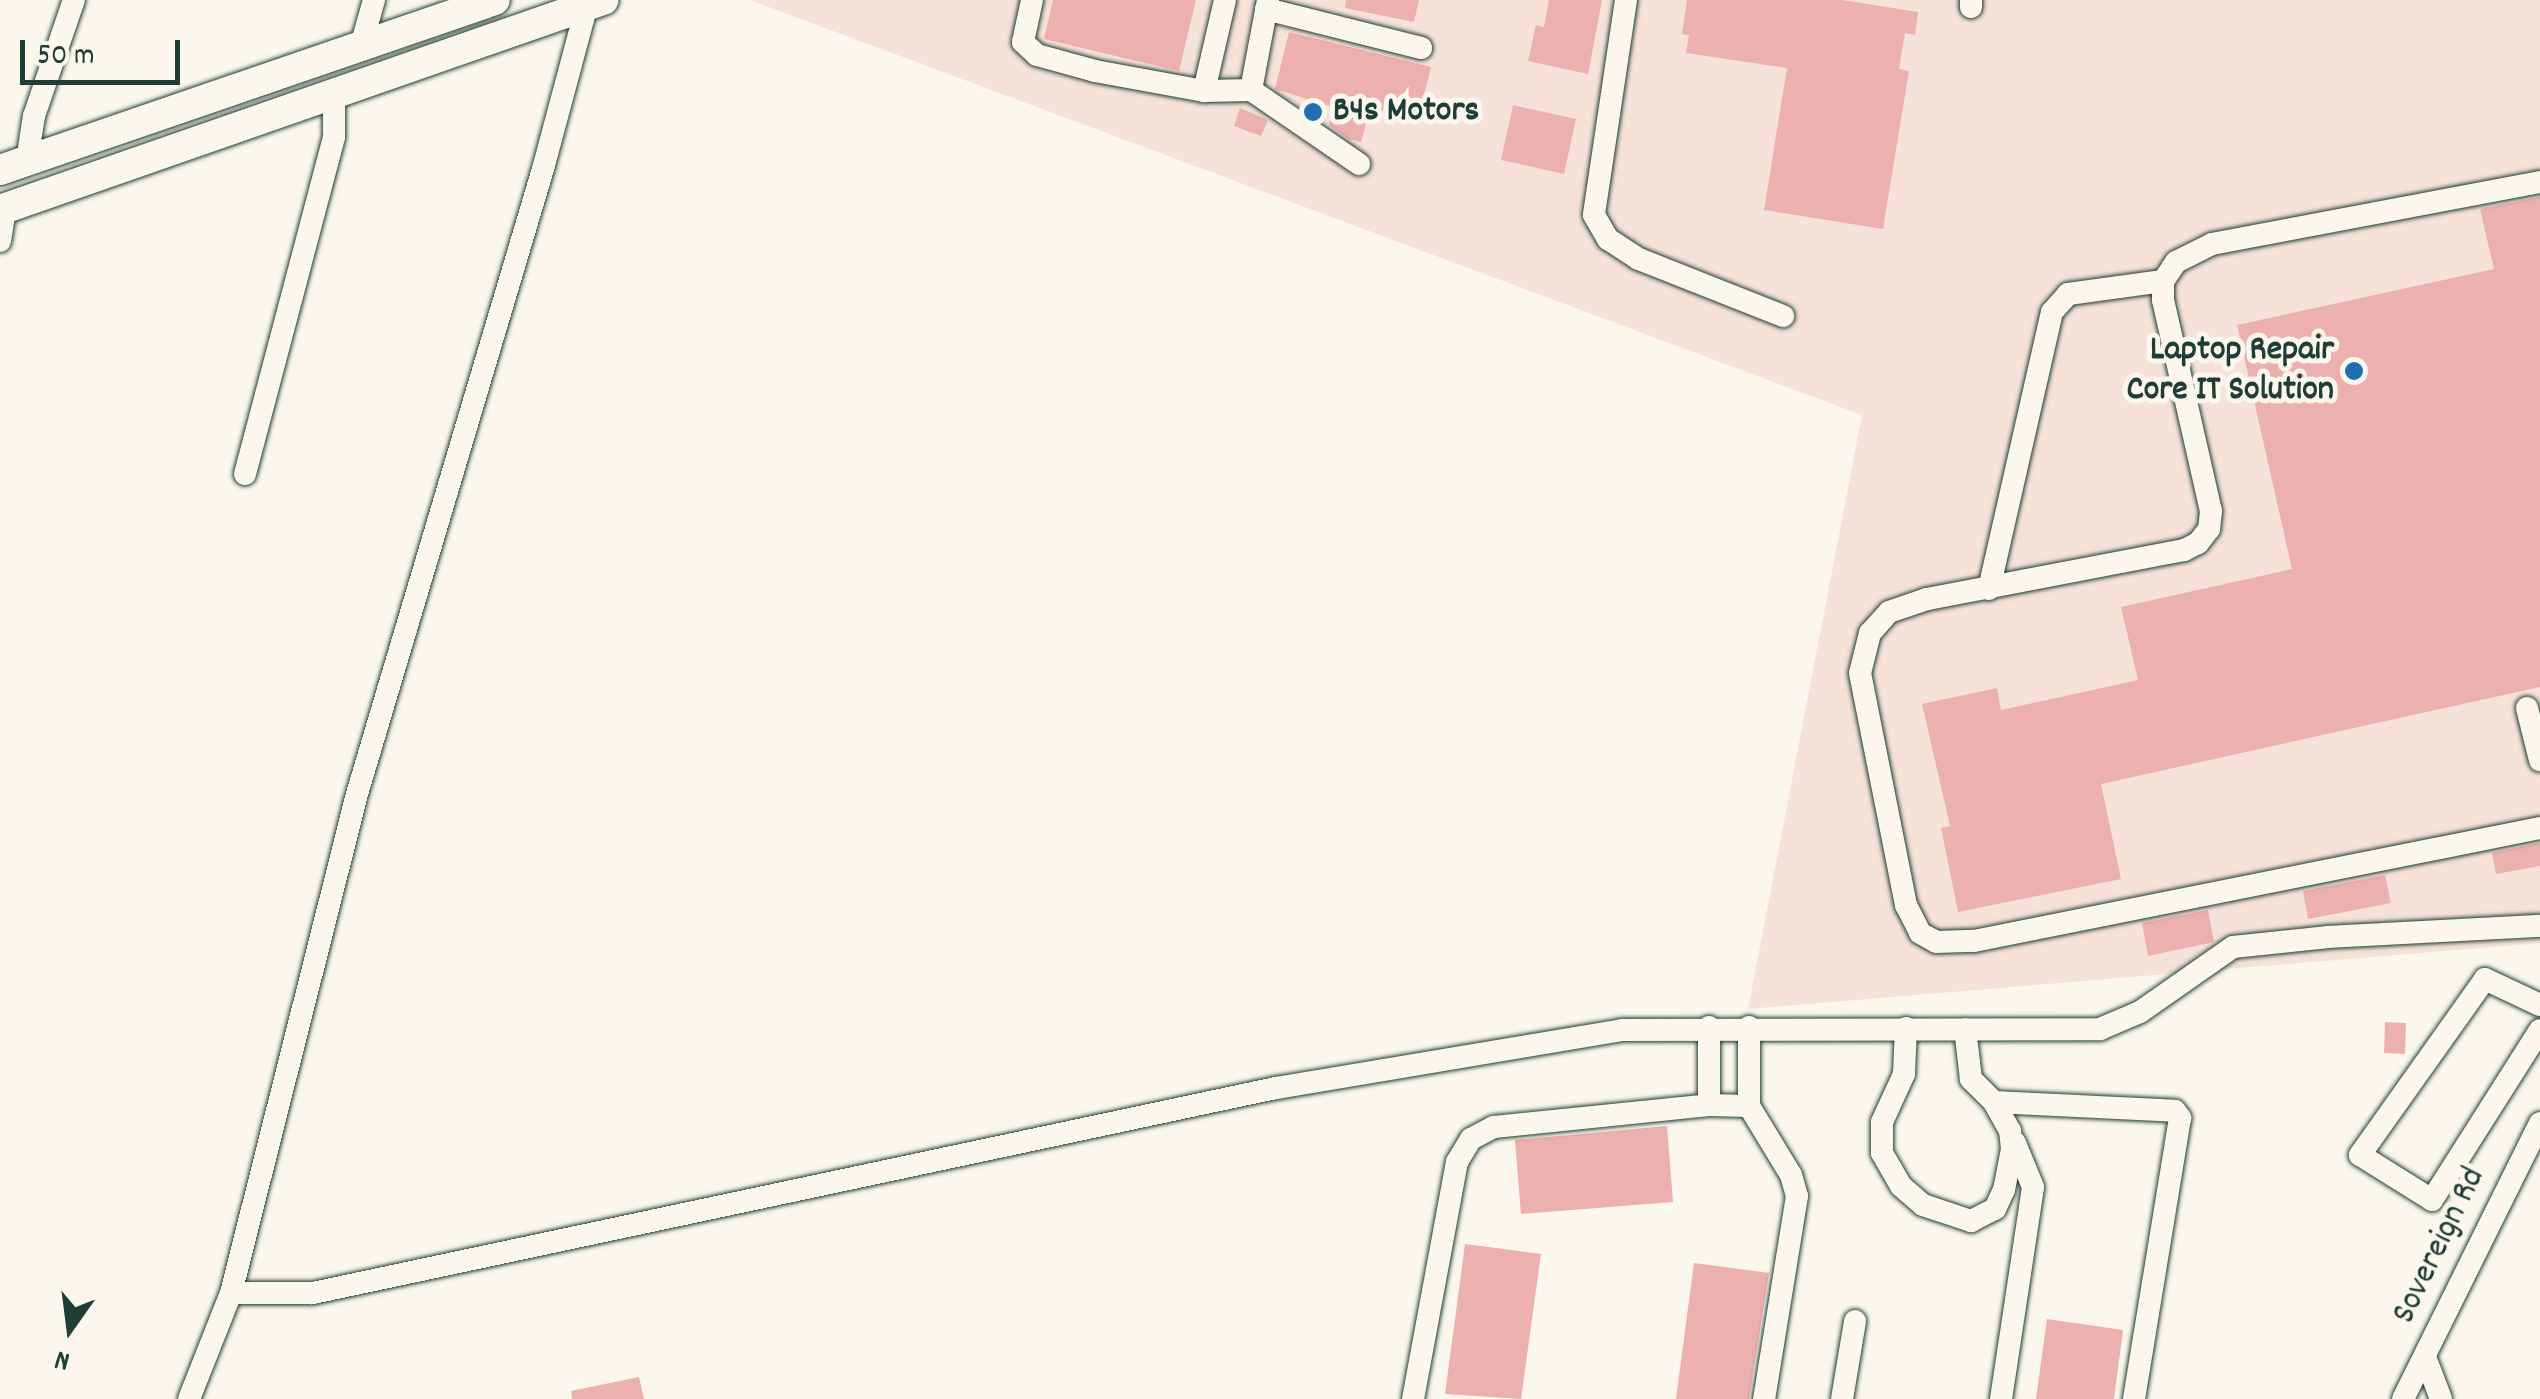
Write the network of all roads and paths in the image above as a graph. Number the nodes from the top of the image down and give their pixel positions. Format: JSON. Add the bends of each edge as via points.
{"nodes":[{"id":1,"x":74,"y":0,"type":"edge"},
{"id":2,"x":374,"y":0,"type":"edge"},
{"id":3,"x":495,"y":0,"type":"edge"},
{"id":4,"x":1032,"y":0,"type":"edge"},
{"id":5,"x":1226,"y":0,"type":"edge"},
{"id":6,"x":1626,"y":0,"type":"edge"},
{"id":7,"x":592,"y":3,"type":"edge"},
{"id":8,"x":1267,"y":4,"type":"edge"},
{"id":9,"x":362,"y":46,"type":"junction"},
{"id":10,"x":1421,"y":48,"type":"dead end"},
{"id":11,"x":1251,"y":90,"type":"junction"},
{"id":12,"x":1204,"y":91,"type":"junction"},
{"id":13,"x":334,"y":96,"type":"junction"},
{"id":14,"x":1359,"y":164,"type":"dead end"},
{"id":15,"x":13,"y":165,"type":"edge"},
{"id":16,"x":2540,"y":182,"type":"edge"},
{"id":17,"x":3,"y":210,"type":"edge"},
{"id":18,"x":0,"y":241,"type":"edge"},
{"id":19,"x":2163,"y":281,"type":"junction"},
{"id":20,"x":1784,"y":316,"type":"dead end"},
{"id":21,"x":245,"y":474,"type":"dead end"},
{"id":22,"x":1989,"y":590,"type":"junction"},
{"id":23,"x":2527,"y":708,"type":"dead end"},
{"id":24,"x":2540,"y":760,"type":"edge"},
{"id":25,"x":2540,"y":828,"type":"edge"},
{"id":26,"x":2540,"y":926,"type":"edge"},
{"id":27,"x":2540,"y":1005,"type":"edge"},
{"id":28,"x":1709,"y":1026,"type":"junction"},
{"id":29,"x":1748,"y":1026,"type":"junction"},
{"id":30,"x":1906,"y":1028,"type":"junction"},
{"id":31,"x":1965,"y":1029,"type":"junction"},
{"id":32,"x":2540,"y":1030,"type":"edge"},
{"id":33,"x":1994,"y":1102,"type":"junction"},
{"id":34,"x":1709,"y":1104,"type":"junction"},
{"id":35,"x":1748,"y":1106,"type":"junction"},
{"id":36,"x":2540,"y":1123,"type":"edge"},
{"id":37,"x":2010,"y":1131,"type":"junction"},
{"id":38,"x":231,"y":1293,"type":"junction"},
{"id":39,"x":1855,"y":1321,"type":"dead end"},
{"id":40,"x":2424,"y":1357,"type":"junction"},
{"id":41,"x":189,"y":1399,"type":"edge"},
{"id":42,"x":1413,"y":1399,"type":"edge"},
{"id":43,"x":1764,"y":1399,"type":"edge"},
{"id":44,"x":1842,"y":1399,"type":"edge"},
{"id":45,"x":2001,"y":1399,"type":"edge"},
{"id":46,"x":2134,"y":1399,"type":"edge"},
{"id":47,"x":2403,"y":1399,"type":"edge"},
{"id":48,"x":2441,"y":1399,"type":"edge"}],
"edges":[{"from":1,"to":15,"type":"street"},
{"from":2,"to":9,"type":"street"},
{"from":3,"to":9,"type":"main road"},
{"from":4,"to":12,"type":"street","via":[[1022,42],[1037,54]]},
{"from":5,"to":12,"type":"street"},
{"from":6,"to":20,"type":"street","via":[[1594,215],[1608,238],[1640,259]]},
{"from":7,"to":13,"type":"main road"},
{"from":7,"to":38,"type":"street","via":[[357,794]]},
{"from":8,"to":10,"type":"street"},
{"from":8,"to":11,"type":"street"},
{"from":9,"to":15,"type":"main road"},
{"from":11,"to":12,"type":"street"},
{"from":11,"to":14,"type":"street"},
{"from":13,"to":17,"type":"main road"},
{"from":13,"to":21,"type":"street","via":[[334,137]]},
{"from":16,"to":19,"type":"street","via":[[2212,244],[2176,262]]},
{"from":17,"to":18,"type":"street"},
{"from":19,"to":22,"type":"street","via":[[2068,294],[2052,312]]},
{"from":19,"to":22,"type":"street","via":[[2211,512],[2209,529],[2184,550]]},
{"from":22,"to":25,"type":"street","via":[[1889,612],[1870,633],[1860,673],[1906,905],[1920,933],[1936,942],[1974,941]]},
{"from":23,"to":24,"type":"street"},
{"from":26,"to":31,"type":"street","via":[[2328,936],[2232,948],[2140,1012],[2100,1028]]},
{"from":27,"to":32,"type":"street","via":[[2485,979],[2360,1154],[2432,1200]]},
{"from":28,"to":29,"type":"street"},
{"from":28,"to":34,"type":"street"},
{"from":28,"to":38,"type":"street","via":[[1622,1030],[1276,1088],[313,1293]]},
{"from":29,"to":30,"type":"street"},
{"from":29,"to":35,"type":"street"},
{"from":30,"to":31,"type":"street"},
{"from":30,"to":37,"type":"street","via":[[1904,1074],[1882,1122],[1882,1153],[1923,1205],[1971,1221],[1995,1209],[2010,1169]]},
{"from":31,"to":33,"type":"street","via":[[1972,1078]]},
{"from":33,"to":37,"type":"street"},
{"from":33,"to":46,"type":"street","via":[[2175,1111],[2180,1118]]},
{"from":34,"to":35,"type":"street"},
{"from":34,"to":42,"type":"street","via":[[1494,1127],[1471,1139],[1457,1162]]},
{"from":35,"to":43,"type":"street","via":[[1797,1196]]},
{"from":36,"to":40,"type":"street","name":"Sovereign Rd"},
{"from":37,"to":45,"type":"street","via":[[2033,1187]]},
{"from":38,"to":41,"type":"street"},
{"from":39,"to":44,"type":"street"},
{"from":40,"to":47,"type":"street","name":"Sovereign Rd"},
{"from":40,"to":48,"type":"street"}]}
